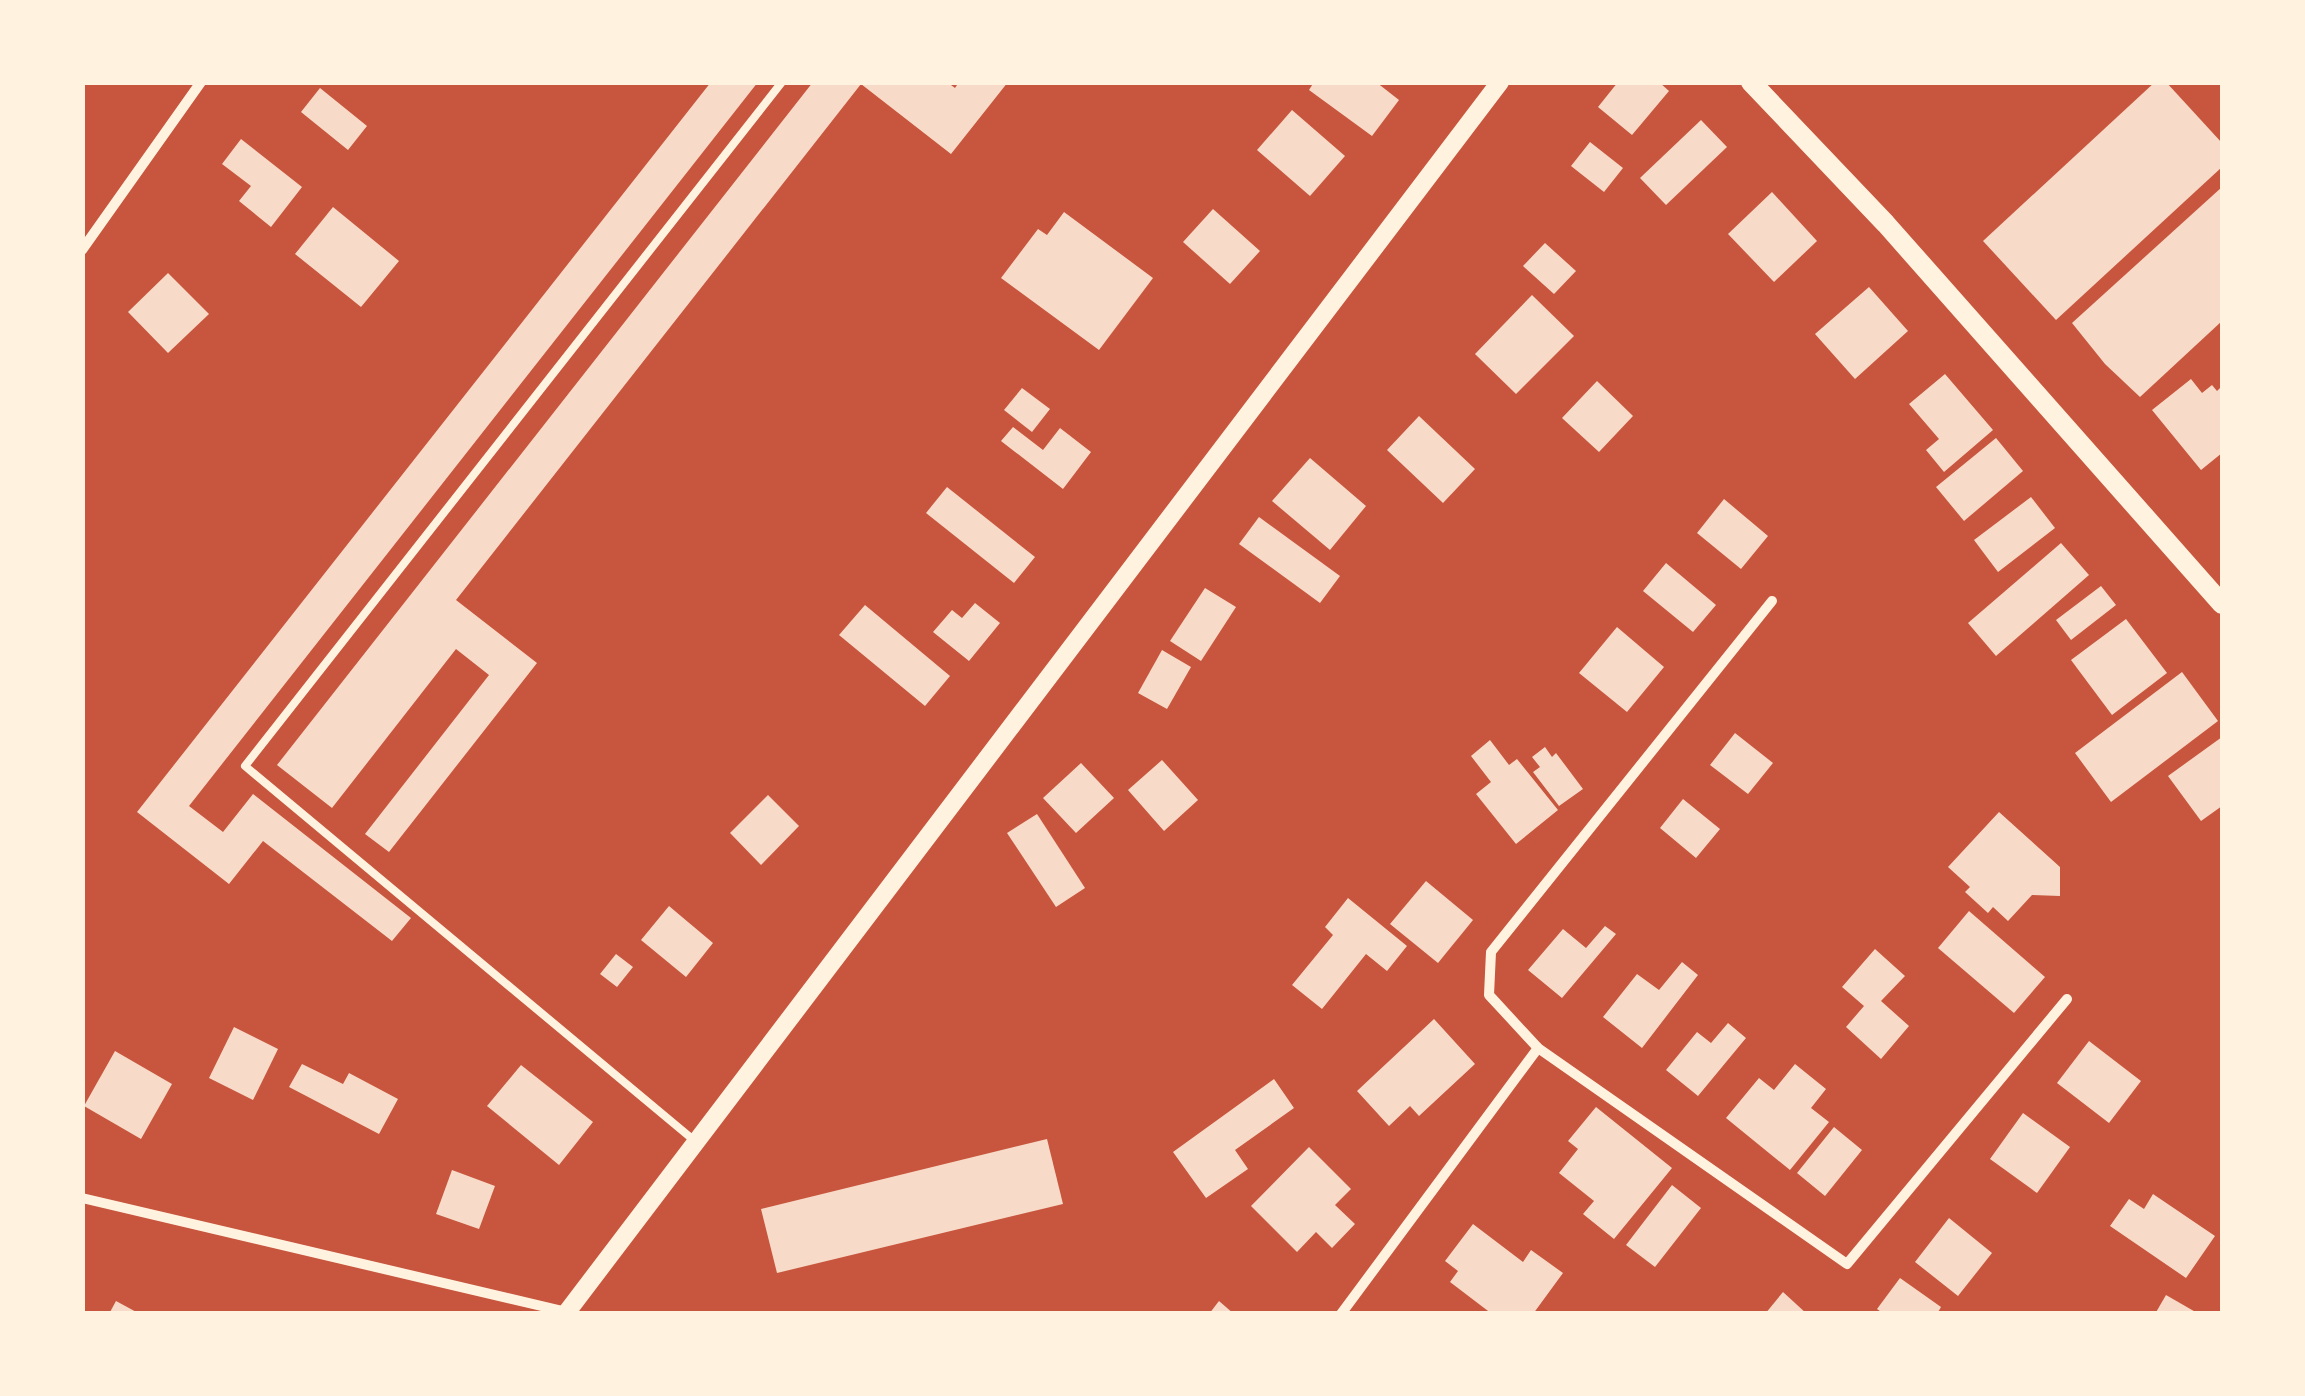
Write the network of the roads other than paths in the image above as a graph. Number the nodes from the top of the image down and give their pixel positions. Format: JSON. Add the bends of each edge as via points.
{"nodes":[{"id":1,"x":201,"y":82,"type":"edge"},
{"id":2,"x":782,"y":82,"type":"edge"},
{"id":3,"x":1500,"y":82,"type":"edge"},
{"id":4,"x":1751,"y":82,"type":"edge"},
{"id":5,"x":82,"y":250,"type":"edge"},
{"id":6,"x":1772,"y":601,"type":"dead end"},
{"id":7,"x":2222,"y":604,"type":"edge"},
{"id":8,"x":2067,"y":999,"type":"dead end"},
{"id":9,"x":1538,"y":1048,"type":"junction"},
{"id":10,"x":696,"y":1142,"type":"junction"},
{"id":11,"x":82,"y":1198,"type":"edge"},
{"id":12,"x":569,"y":1313,"type":"edge"},
{"id":13,"x":1341,"y":1314,"type":"edge"}],
"edges":[{"from":1,"to":5,"type":"street"},
{"from":2,"to":10,"type":"lane","via":[[245,766]]},
{"from":3,"to":10,"type":"street"},
{"from":4,"to":7,"type":"main road","via":[[1886,224]]},
{"from":6,"to":9,"type":"street","via":[[1491,952],[1488,995]]},
{"from":8,"to":9,"type":"street","via":[[1848,1264]]},
{"from":9,"to":13,"type":"street"},
{"from":10,"to":12,"type":"street"},
{"from":11,"to":12,"type":"street"}]}
